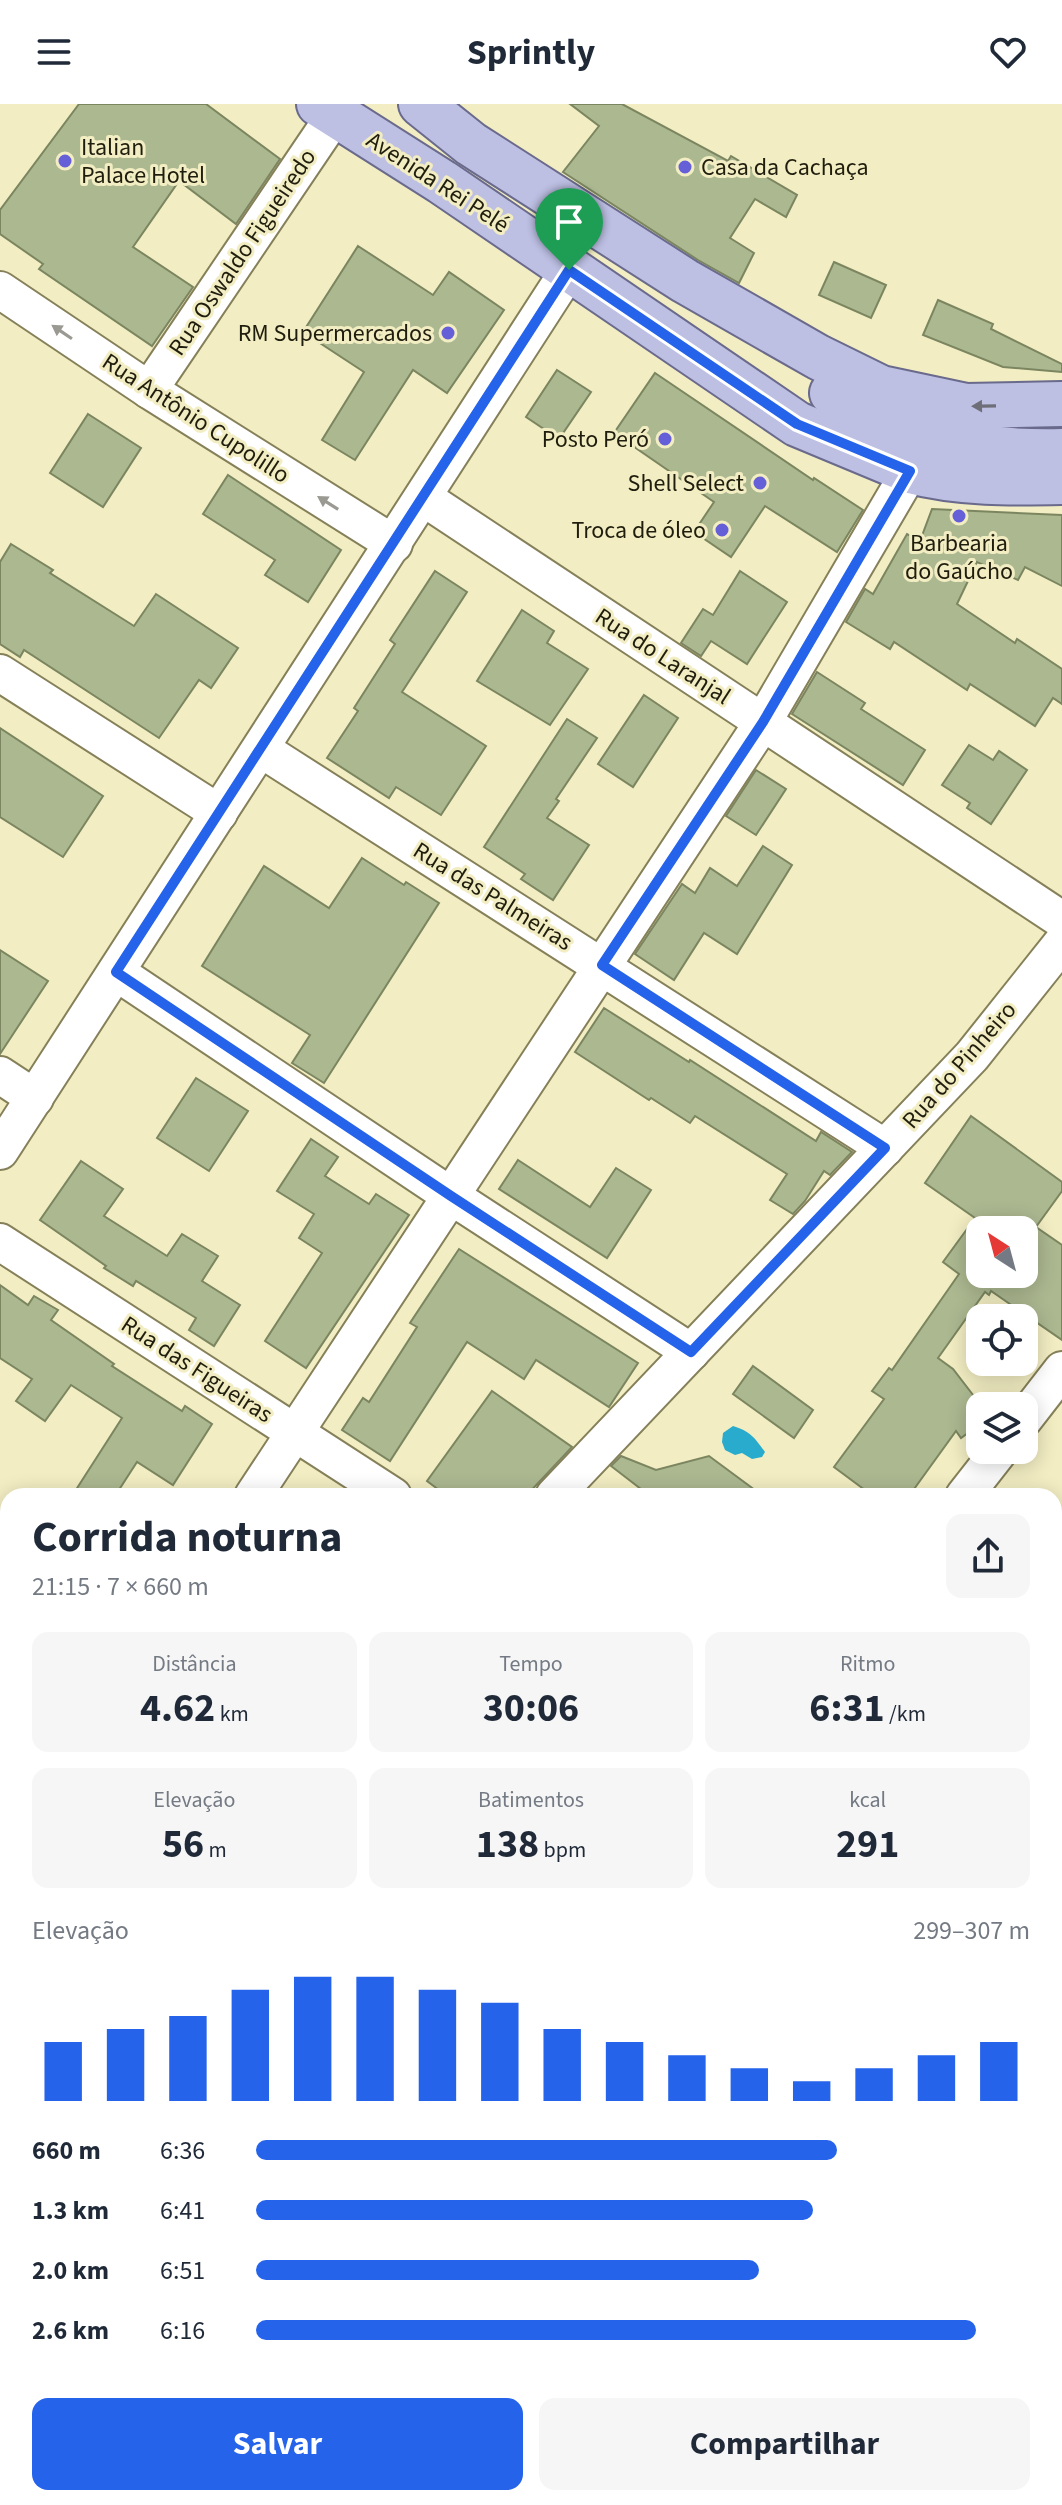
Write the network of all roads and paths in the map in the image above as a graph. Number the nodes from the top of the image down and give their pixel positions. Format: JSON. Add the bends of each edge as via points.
{"nodes":[{"id":1,"x":421,"y":104,"type":"edge"},
{"id":2,"x":327,"y":109,"type":"edge"},
{"id":3,"x":569,"y":270,"type":"junction"},
{"id":4,"x":685,"y":281,"type":"junction"},
{"id":5,"x":0,"y":290,"type":"edge"},
{"id":6,"x":149,"y":390,"type":"junction"},
{"id":7,"x":1062,"y":404,"type":"edge"},
{"id":8,"x":1062,"y":436,"type":"edge"},
{"id":9,"x":1062,"y":451,"type":"edge"},
{"id":10,"x":1014,"y":452,"type":"junction"},
{"id":11,"x":919,"y":474,"type":"junction"},
{"id":12,"x":1062,"y":482,"type":"edge"},
{"id":13,"x":424,"y":498,"type":"junction"},
{"id":14,"x":394,"y":544,"type":"junction"},
{"id":15,"x":0,"y":673,"type":"edge"},
{"id":16,"x":763,"y":722,"type":"junction"},
{"id":17,"x":261,"y":749,"type":"junction"},
{"id":18,"x":219,"y":813,"type":"junction"},
{"id":19,"x":1062,"y":920,"type":"edge"},
{"id":20,"x":1062,"y":943,"type":"edge"},
{"id":21,"x":602,"y":965,"type":"junction"},
{"id":22,"x":116,"y":972,"type":"junction"},
{"id":23,"x":0,"y":1075,"type":"edge"},
{"id":24,"x":35,"y":1098,"type":"junction"},
{"id":25,"x":885,"y":1148,"type":"junction"},
{"id":26,"x":0,"y":1151,"type":"edge"},
{"id":27,"x":451,"y":1196,"type":"junction"},
{"id":28,"x":0,"y":1242,"type":"edge"},
{"id":29,"x":691,"y":1352,"type":"junction"},
{"id":30,"x":1062,"y":1370,"type":"edge"},
{"id":31,"x":1038,"y":1401,"type":"edge"},
{"id":32,"x":295,"y":1432,"type":"junction"},
{"id":33,"x":989,"y":1464,"type":"edge"},
{"id":34,"x":258,"y":1488,"type":"edge"},
{"id":35,"x":381,"y":1488,"type":"edge"},
{"id":36,"x":562,"y":1488,"type":"edge"},
{"id":37,"x":970,"y":1488,"type":"edge"}],
"edges":[{"from":1,"to":4,"type":"main road","name":"Avenida Rei Pelé","via":[[471,144]]},
{"from":2,"to":3,"type":"main road","name":"Avenida Rei Pelé"},
{"from":2,"to":6,"type":"street","name":"Rua Oswaldo Figueiredo"},
{"from":3,"to":11,"type":"main road","name":"Avenida Rei Pelé","via":[[797,424]]},
{"from":3,"to":13,"type":"street"},
{"from":7,"to":4,"type":"main road","one_way":true,"via":[[966,406],[881,388]]},
{"from":4,"to":10,"type":"main road","via":[[848,404],[914,433]]},
{"from":6,"to":5,"type":"street","name":"Rua Antônio Cupolillo","one_way":true},
{"from":14,"to":6,"type":"street","name":"Rua Antônio Cupolillo","one_way":true},
{"from":8,"to":10,"type":"main road"},
{"from":9,"to":10,"type":"main road"},
{"from":10,"to":11,"type":"main road","via":[[962,469]]},
{"from":11,"to":12,"type":"main road","name":"Avenida Rei Pelé","via":[[989,483]]},
{"from":11,"to":16,"type":"street"},
{"from":13,"to":14,"type":"street"},
{"from":13,"to":16,"type":"street","name":"Rua do Laranjal"},
{"from":14,"to":17,"type":"street"},
{"from":15,"to":18,"type":"street"},
{"from":16,"to":19,"type":"street","name":"Rua do Laranjal"},
{"from":16,"to":21,"type":"street"},
{"from":17,"to":18,"type":"street"},
{"from":17,"to":21,"type":"street","name":"Rua das Palmeiras"},
{"from":18,"to":22,"type":"street"},
{"from":20,"to":25,"type":"street","name":"Rua do Pinheiro","via":[[972,1056]]},
{"from":21,"to":25,"type":"street","name":"Rua das Palmeiras"},
{"from":21,"to":27,"type":"street"},
{"from":22,"to":24,"type":"street"},
{"from":22,"to":27,"type":"street"},
{"from":23,"to":24,"type":"street"},
{"from":24,"to":26,"type":"street"},
{"from":25,"to":29,"type":"street","name":"Rua do Pinheiro"},
{"from":27,"to":29,"type":"street"},
{"from":27,"to":32,"type":"street"},
{"from":28,"to":32,"type":"street","name":"Rua das Figueiras"},
{"from":29,"to":36,"type":"street","name":"Rua do Pinheiro"},
{"from":30,"to":31,"type":"street"},
{"from":32,"to":34,"type":"street"},
{"from":32,"to":35,"type":"street","name":"Rua das Figueiras"},
{"from":33,"to":37,"type":"street"}]}
